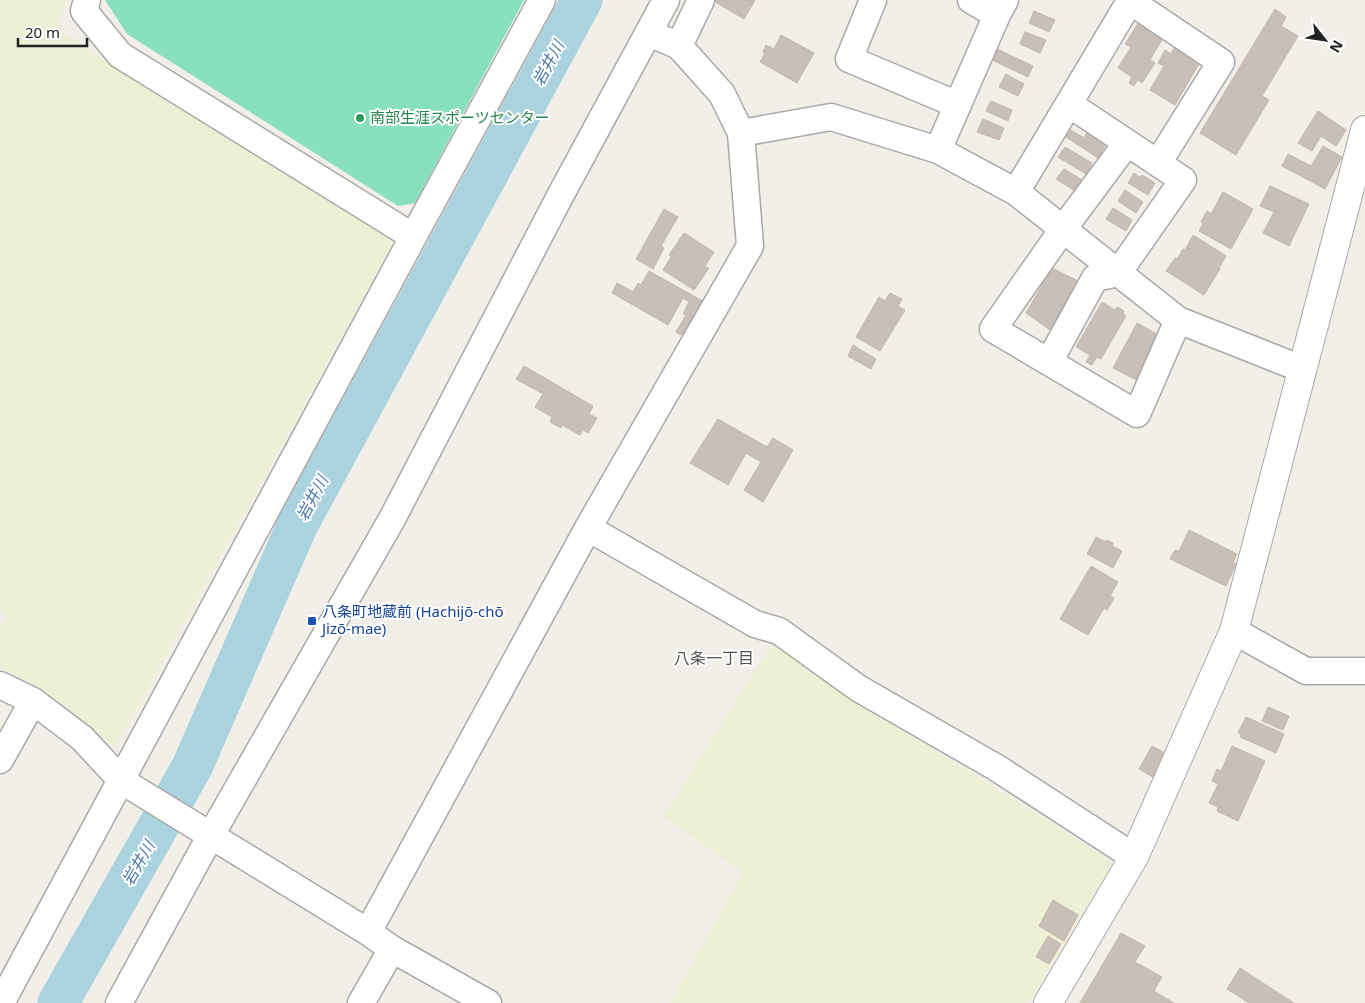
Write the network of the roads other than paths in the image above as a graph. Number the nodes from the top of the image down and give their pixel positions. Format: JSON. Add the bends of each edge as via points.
{"nodes":[{"id":1,"x":86,"y":0,"type":"edge"},
{"id":2,"x":542,"y":0,"type":"edge"},
{"id":3,"x":666,"y":0,"type":"edge"},
{"id":4,"x":701,"y":0,"type":"edge"},
{"id":5,"x":874,"y":0,"type":"edge"},
{"id":6,"x":970,"y":0,"type":"edge"},
{"id":7,"x":1001,"y":8,"type":"edge"},
{"id":8,"x":650,"y":33,"type":"junction"},
{"id":9,"x":679,"y":46,"type":"junction"},
{"id":10,"x":1068,"y":104,"type":"junction"},
{"id":11,"x":958,"y":105,"type":"junction"},
{"id":12,"x":1365,"y":130,"type":"edge"},
{"id":13,"x":741,"y":133,"type":"junction"},
{"id":14,"x":1127,"y":142,"type":"junction"},
{"id":15,"x":938,"y":150,"type":"junction"},
{"id":16,"x":1158,"y":163,"type":"junction"},
{"id":17,"x":1016,"y":192,"type":"junction"},
{"id":18,"x":1063,"y":229,"type":"junction"},
{"id":19,"x":412,"y":236,"type":"junction"},
{"id":20,"x":1118,"y":273,"type":"junction"},
{"id":21,"x":1178,"y":320,"type":"junction"},
{"id":22,"x":1049,"y":362,"type":"junction"},
{"id":23,"x":1302,"y":369,"type":"junction"},
{"id":24,"x":588,"y":528,"type":"junction"},
{"id":25,"x":1234,"y":630,"type":"junction"},
{"id":26,"x":1365,"y":671,"type":"edge"},
{"id":27,"x":0,"y":685,"type":"edge"},
{"id":28,"x":33,"y":701,"type":"junction"},
{"id":29,"x":0,"y":760,"type":"edge"},
{"id":30,"x":127,"y":784,"type":"junction"},
{"id":31,"x":205,"y":831,"type":"junction"},
{"id":32,"x":1134,"y":856,"type":"junction"},
{"id":33,"x":368,"y":932,"type":"junction"},
{"id":34,"x":392,"y":949,"type":"junction"},
{"id":35,"x":1,"y":1003,"type":"edge"},
{"id":36,"x":119,"y":1003,"type":"edge"},
{"id":37,"x":361,"y":1003,"type":"edge"},
{"id":38,"x":488,"y":1003,"type":"edge"},
{"id":39,"x":1048,"y":1003,"type":"edge"}],
"edges":[{"from":1,"to":19,"type":"street","via":[[84,11],[120,54]]},
{"from":2,"to":19,"type":"street"},
{"from":3,"to":8,"type":"street"},
{"from":4,"to":9,"type":"street"},
{"from":5,"to":11,"type":"street","via":[[848,59]]},
{"from":6,"to":7,"type":"street"},
{"from":7,"to":11,"type":"street"},
{"from":8,"to":9,"type":"street"},
{"from":8,"to":31,"type":"street","via":[[559,198],[392,519]]},
{"from":9,"to":13,"type":"street","via":[[722,94]]},
{"from":10,"to":14,"type":"street"},
{"from":10,"to":16,"type":"street","via":[[1130,1],[1221,62]]},
{"from":10,"to":17,"type":"street"},
{"from":11,"to":15,"type":"street"},
{"from":12,"to":23,"type":"street"},
{"from":13,"to":15,"type":"street","via":[[830,117]]},
{"from":13,"to":24,"type":"street","via":[[750,246]]},
{"from":14,"to":16,"type":"street"},
{"from":14,"to":18,"type":"street"},
{"from":15,"to":17,"type":"street"},
{"from":16,"to":20,"type":"street","via":[[1183,180]]},
{"from":17,"to":18,"type":"street"},
{"from":18,"to":20,"type":"street"},
{"from":18,"to":22,"type":"street","via":[[993,329]]},
{"from":19,"to":30,"type":"street"},
{"from":20,"to":21,"type":"street"},
{"from":20,"to":22,"type":"street","via":[[1095,278]]},
{"from":21,"to":22,"type":"street","via":[[1137,414]]},
{"from":21,"to":23,"type":"street"},
{"from":23,"to":25,"type":"street"},
{"from":24,"to":32,"type":"street","via":[[755,624],[779,631],[858,688],[997,768]]},
{"from":24,"to":33,"type":"street"},
{"from":25,"to":26,"type":"street","via":[[1306,671]]},
{"from":25,"to":32,"type":"street"},
{"from":27,"to":28,"type":"street"},
{"from":28,"to":29,"type":"street"},
{"from":28,"to":30,"type":"street","via":[[82,738]]},
{"from":30,"to":31,"type":"street"},
{"from":30,"to":35,"type":"street"},
{"from":31,"to":33,"type":"street"},
{"from":31,"to":36,"type":"street"},
{"from":32,"to":39,"type":"street"},
{"from":33,"to":34,"type":"street"},
{"from":34,"to":37,"type":"street"},
{"from":34,"to":38,"type":"street"}]}
